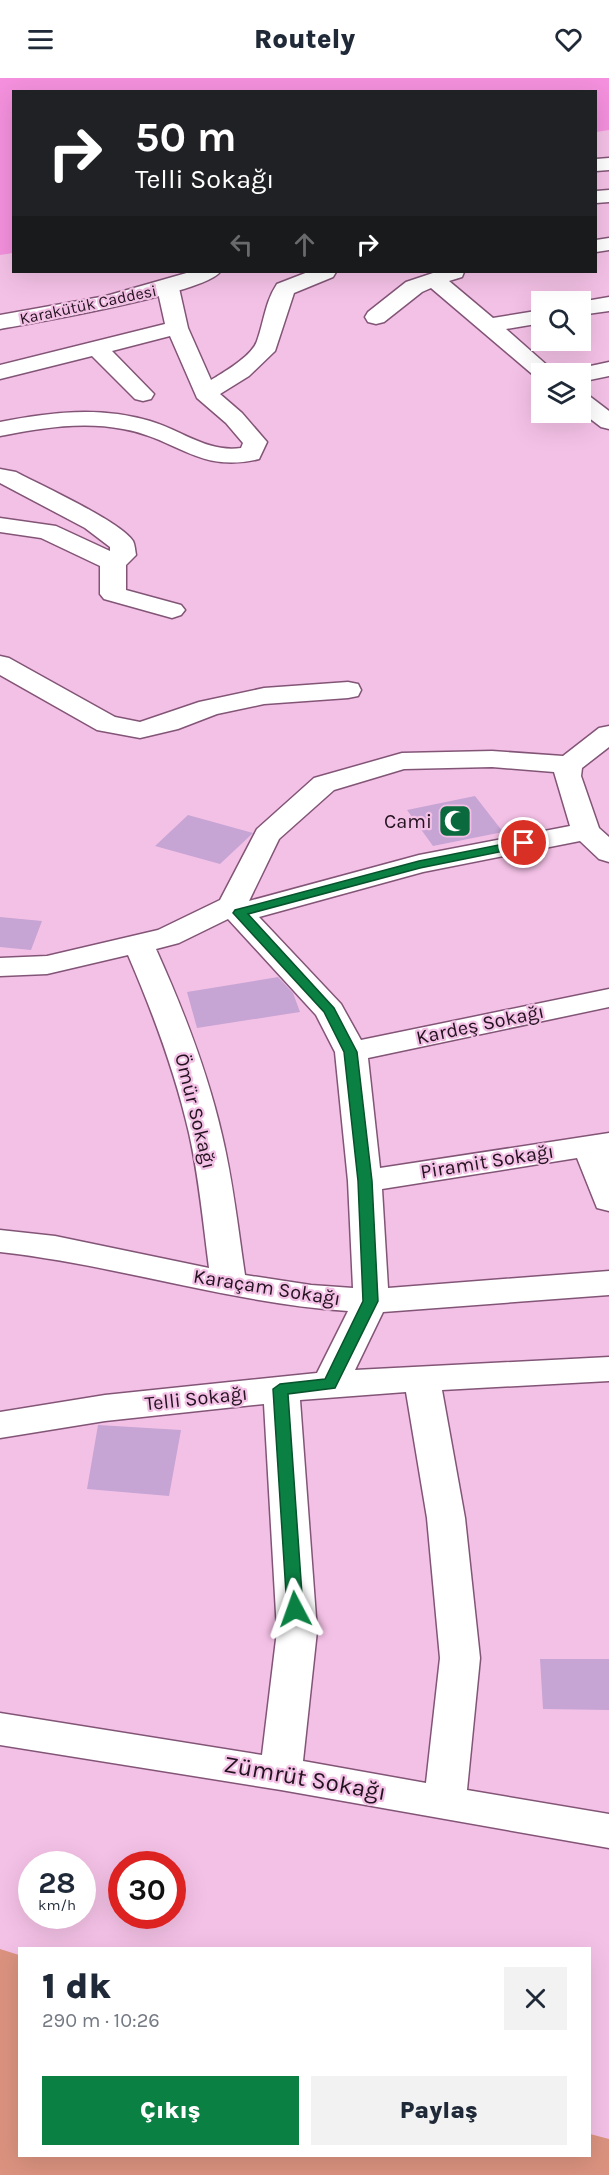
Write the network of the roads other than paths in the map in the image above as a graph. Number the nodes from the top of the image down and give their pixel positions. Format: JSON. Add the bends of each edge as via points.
{"nodes":[{"id":1,"x":206,"y":273,"type":"edge"},
{"id":2,"x":323,"y":273,"type":"edge"},
{"id":3,"x":455,"y":273,"type":"edge"},
{"id":4,"x":434,"y":279,"type":"junction"},
{"id":5,"x":168,"y":288,"type":"junction"},
{"id":6,"x":609,"y":304,"type":"edge"},
{"id":7,"x":591,"y":307,"type":"edge"},
{"id":8,"x":376,"y":317,"type":"dead end"},
{"id":9,"x":531,"y":318,"type":"edge"},
{"id":10,"x":0,"y":322,"type":"edge"},
{"id":11,"x":490,"y":325,"type":"junction"},
{"id":12,"x":177,"y":328,"type":"junction"},
{"id":13,"x":96,"y":347,"type":"junction"},
{"id":14,"x":533,"y":363,"type":"edge"},
{"id":15,"x":609,"y":369,"type":"edge"},
{"id":16,"x":0,"y":372,"type":"edge"},
{"id":17,"x":591,"y":373,"type":"edge"},
{"id":18,"x":204,"y":393,"type":"junction"},
{"id":19,"x":143,"y":394,"type":"dead end"},
{"id":20,"x":591,"y":408,"type":"edge"},
{"id":21,"x":609,"y":422,"type":"edge"},
{"id":22,"x":0,"y":429,"type":"edge"},
{"id":23,"x":0,"y":476,"type":"edge"},
{"id":24,"x":0,"y":525,"type":"edge"},
{"id":25,"x":113,"y":562,"type":"junction"},
{"id":26,"x":172,"y":610,"type":"dead end"},
{"id":27,"x":0,"y":664,"type":"edge"},
{"id":28,"x":348,"y":690,"type":"dead end"},
{"id":29,"x":609,"y":734,"type":"edge"},
{"id":30,"x":569,"y":765,"type":"junction"},
{"id":31,"x":586,"y":831,"type":"junction"},
{"id":32,"x":609,"y":853,"type":"edge"},
{"id":33,"x":236,"y":909,"type":"junction"},
{"id":34,"x":138,"y":944,"type":"junction"},
{"id":35,"x":0,"y":967,"type":"edge"},
{"id":36,"x":609,"y":999,"type":"edge"},
{"id":37,"x":351,"y":1052,"type":"junction"},
{"id":38,"x":599,"y":1144,"type":"edge"},
{"id":39,"x":365,"y":1181,"type":"junction"},
{"id":40,"x":609,"y":1200,"type":"edge"},
{"id":41,"x":0,"y":1241,"type":"edge"},
{"id":42,"x":609,"y":1283,"type":"edge"},
{"id":43,"x":229,"y":1284,"type":"junction"},
{"id":44,"x":371,"y":1301,"type":"junction"},
{"id":45,"x":609,"y":1369,"type":"edge"},
{"id":46,"x":422,"y":1379,"type":"junction"},
{"id":47,"x":330,"y":1384,"type":"junction"},
{"id":48,"x":280,"y":1389,"type":"junction"},
{"id":49,"x":0,"y":1425,"type":"edge"},
{"id":50,"x":0,"y":1729,"type":"edge"},
{"id":51,"x":281,"y":1774,"type":"junction"},
{"id":52,"x":445,"y":1802,"type":"junction"},
{"id":53,"x":609,"y":1830,"type":"edge"}],
"edges":[{"from":1,"to":5,"type":"street","name":"Karakütük Caddesi"},
{"from":2,"to":18,"type":"street","via":[[285,289],[267,346],[241,371]]},
{"from":3,"to":4,"type":"street"},
{"from":4,"to":8,"type":"street","via":[[414,287]]},
{"from":4,"to":11,"type":"street"},
{"from":5,"to":10,"type":"street","name":"Karakütük Caddesi"},
{"from":5,"to":12,"type":"street"},
{"from":6,"to":7,"type":"street"},
{"from":9,"to":11,"type":"street"},
{"from":11,"to":14,"type":"street"},
{"from":12,"to":13,"type":"street"},
{"from":12,"to":18,"type":"street"},
{"from":13,"to":16,"type":"street"},
{"from":13,"to":19,"type":"street"},
{"from":15,"to":17,"type":"street"},
{"from":18,"to":22,"type":"street","via":[[255,442],[251,454],[211,456],[143,426],[95,417],[50,419]]},
{"from":20,"to":21,"type":"street"},
{"from":23,"to":25,"type":"street","via":[[94,523],[122,544],[123,555]]},
{"from":24,"to":25,"type":"street","via":[[47,531]]},
{"from":25,"to":26,"type":"street","via":[[113,594]]},
{"from":27,"to":28,"type":"street","via":[[107,724],[140,729],[264,696]]},
{"from":29,"to":30,"type":"street"},
{"from":30,"to":31,"type":"street","via":[[567,777]]},
{"from":30,"to":33,"type":"street","via":[[492,759],[402,761],[324,784],[267,835]]},
{"from":31,"to":32,"type":"street"},
{"from":31,"to":33,"type":"street","via":[[419,864]]},
{"from":33,"to":34,"type":"street","via":[[168,937]]},
{"from":33,"to":37,"type":"street","via":[[330,1011]]},
{"from":34,"to":35,"type":"street","via":[[46,965]]},
{"from":34,"to":43,"type":"street","name":"Ömür Sokağı","via":[[186,1065],[210,1160]]},
{"from":36,"to":37,"type":"street","name":"Kardeş Sokağı"},
{"from":37,"to":39,"type":"street"},
{"from":38,"to":39,"type":"street","name":"Piramit Sokağı"},
{"from":38,"to":40,"type":"street"},
{"from":39,"to":44,"type":"street"},
{"from":41,"to":43,"type":"street","name":"Karaçam Sokağı","via":[[55,1247]]},
{"from":42,"to":44,"type":"street","name":"Karaçam Sokağı"},
{"from":43,"to":44,"type":"street","name":"Karaçam Sokağı","via":[[311,1297]]},
{"from":44,"to":47,"type":"street"},
{"from":45,"to":46,"type":"street","name":"Telli Sokağı"},
{"from":46,"to":47,"type":"street","name":"Telli Sokağı"},
{"from":46,"to":52,"type":"street","via":[[446,1518],[460,1658]]},
{"from":47,"to":48,"type":"street","name":"Telli Sokağı"},
{"from":48,"to":49,"type":"street","name":"Telli Sokağı","via":[[105,1408]]},
{"from":48,"to":51,"type":"street","via":[[297,1631]]},
{"from":50,"to":51,"type":"street","name":"Zümrüt Sokağı"},
{"from":51,"to":52,"type":"street","name":"Zümrüt Sokağı"},
{"from":52,"to":53,"type":"street","name":"Zümrüt Sokağı"}]}
